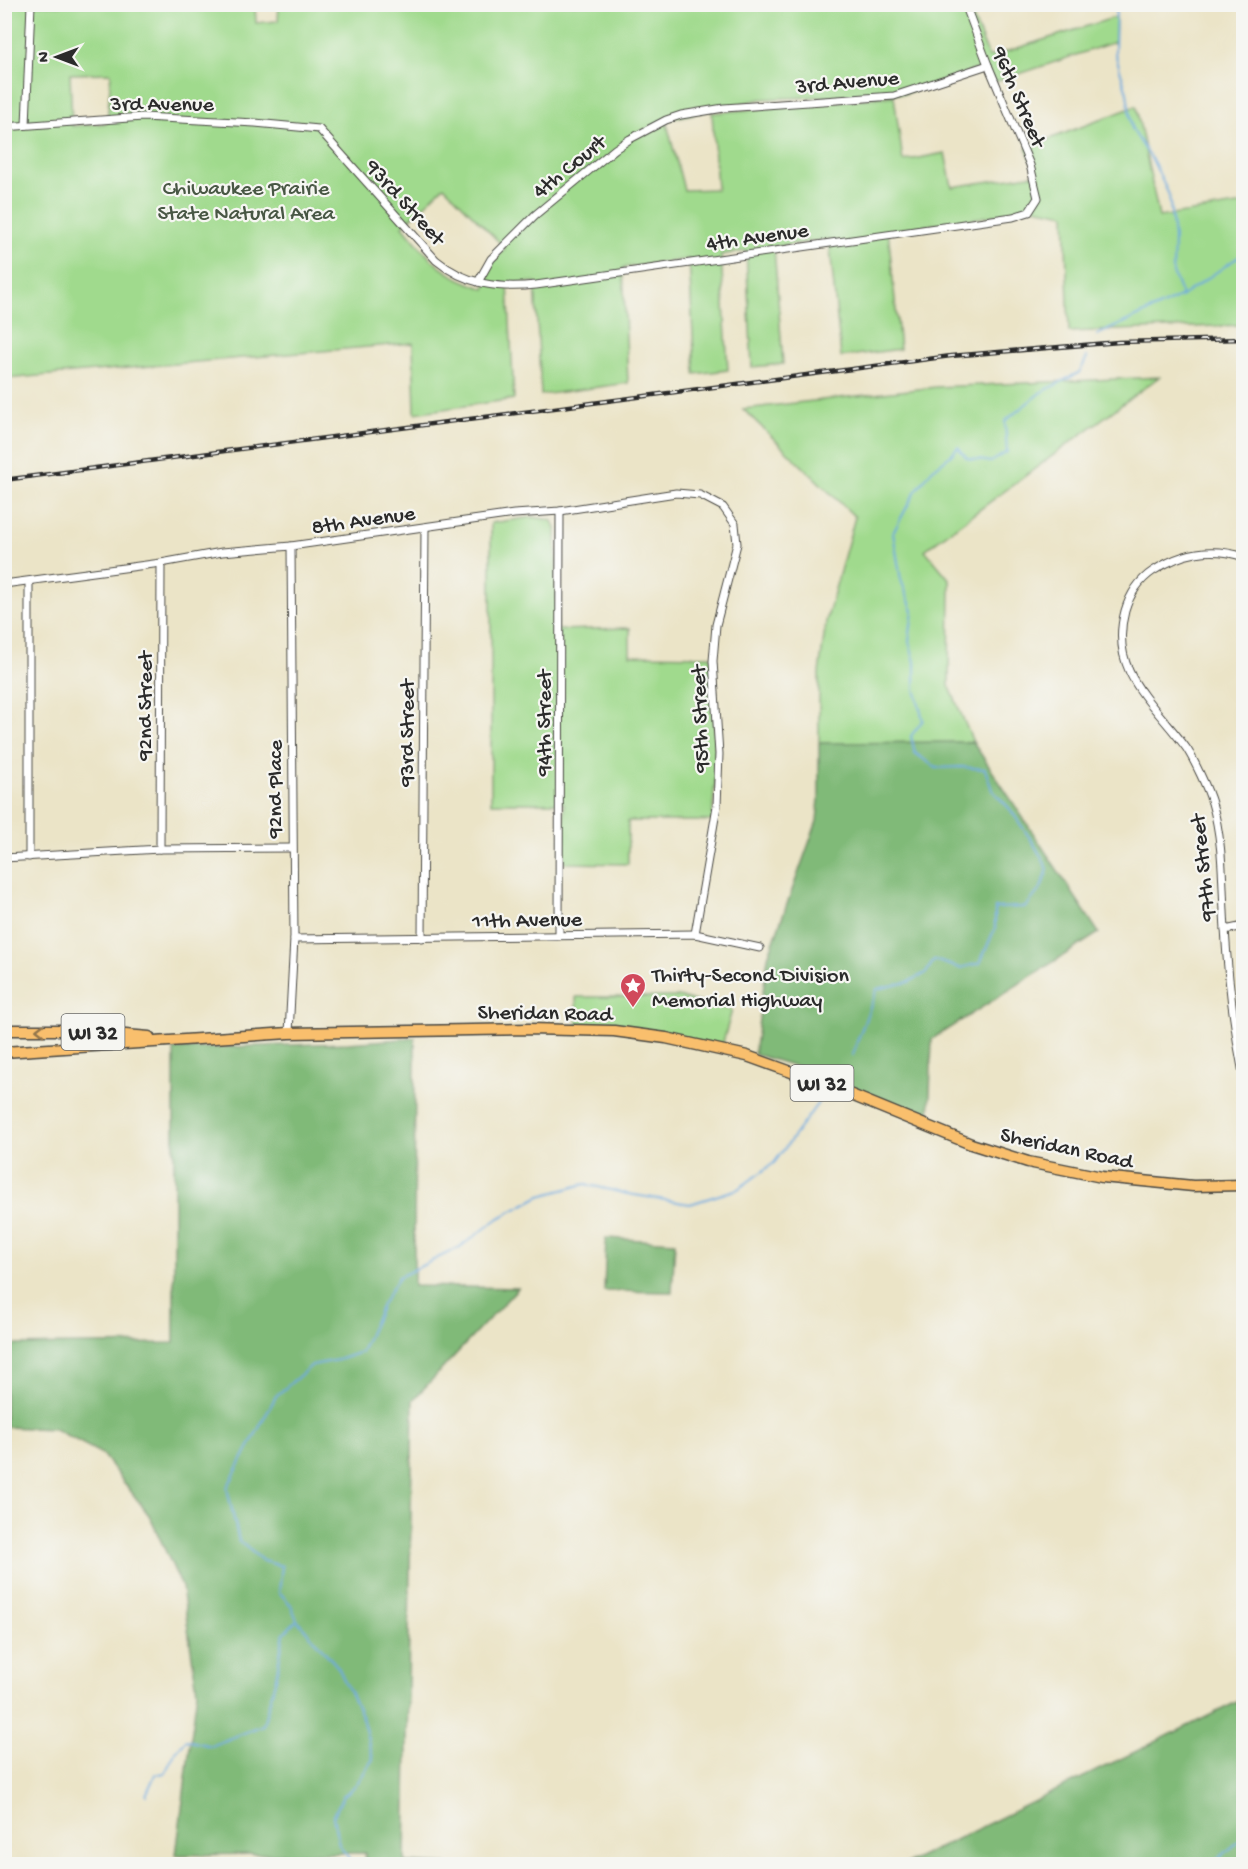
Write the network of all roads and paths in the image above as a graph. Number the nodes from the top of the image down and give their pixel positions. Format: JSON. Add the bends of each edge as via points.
{"nodes":[{"id":1,"x":31,"y":4,"type":"edge"},
{"id":2,"x":965,"y":4,"type":"edge"},
{"id":3,"x":988,"y":65,"type":"junction"},
{"id":4,"x":706,"y":110,"type":"joint"},
{"id":5,"x":26,"y":125,"type":"junction"},
{"id":6,"x":4,"y":127,"type":"edge"},
{"id":7,"x":320,"y":129,"type":"joint"},
{"id":8,"x":1037,"y":203,"type":"joint"},
{"id":9,"x":478,"y":282,"type":"junction"},
{"id":10,"x":723,"y":507,"type":"joint"},
{"id":11,"x":560,"y":511,"type":"junction"},
{"id":12,"x":424,"y":528,"type":"junction"},
{"id":13,"x":291,"y":546,"type":"junction"},
{"id":14,"x":1244,"y":557,"type":"edge"},
{"id":15,"x":161,"y":563,"type":"junction"},
{"id":16,"x":29,"y":582,"type":"junction"},
{"id":17,"x":4,"y":584,"type":"edge"},
{"id":18,"x":292,"y":848,"type":"junction"},
{"id":19,"x":160,"y":849,"type":"junction"},
{"id":20,"x":29,"y":857,"type":"junction"},
{"id":21,"x":4,"y":858,"type":"edge"},
{"id":22,"x":1244,"y":926,"type":"edge"},
{"id":23,"x":1225,"y":930,"type":"junction"},
{"id":24,"x":695,"y":934,"type":"junction"},
{"id":25,"x":559,"y":936,"type":"junction"},
{"id":26,"x":422,"y":938,"type":"junction"},
{"id":27,"x":294,"y":939,"type":"junction"},
{"id":28,"x":760,"y":948,"type":"dead end"},
{"id":29,"x":4,"y":1030,"type":"edge"},
{"id":30,"x":289,"y":1033,"type":"junction"},
{"id":31,"x":182,"y":1040,"type":"junction"},
{"id":32,"x":4,"y":1052,"type":"edge"},
{"id":33,"x":1244,"y":1078,"type":"edge"},
{"id":34,"x":1244,"y":1185,"type":"edge"}],
"edges":[{"from":1,"to":5,"type":"street"},
{"from":2,"to":3,"type":"street","name":"96th Street"},
{"from":3,"to":4,"type":"street","name":"3rd Avenue","via":[[894,96]]},
{"from":3,"to":8,"type":"street","name":"96th Street","via":[[1030,165]]},
{"from":4,"to":9,"type":"street","name":"4th Court","via":[[666,120],[615,149],[509,239],[487,264]]},
{"from":5,"to":6,"type":"street","name":"3rd Avenue"},
{"from":5,"to":7,"type":"street","name":"3rd Avenue","via":[[142,117]]},
{"from":7,"to":9,"type":"street","name":"93rd Street","via":[[436,260]]},
{"from":8,"to":9,"type":"street","name":"4th Avenue","via":[[1029,212],[1013,217],[644,270],[509,288]]},
{"from":10,"to":11,"type":"street","name":"8th Avenue","via":[[700,495],[676,493]]},
{"from":10,"to":24,"type":"street","name":"95th Street","via":[[735,524],[737,544],[716,625],[713,661],[719,754],[717,806]]},
{"from":11,"to":12,"type":"street","name":"8th Avenue"},
{"from":11,"to":25,"type":"street","name":"94th Street"},
{"from":12,"to":13,"type":"street","name":"8th Avenue"},
{"from":12,"to":26,"type":"street","name":"93rd Street"},
{"from":13,"to":15,"type":"street","name":"8th Avenue"},
{"from":13,"to":18,"type":"street","name":"92nd Place"},
{"from":14,"to":23,"type":"street","name":"97th Street","via":[[1203,551],[1183,555],[1144,577],[1133,590],[1121,625],[1121,648],[1127,670],[1187,750],[1212,801],[1221,848]]},
{"from":15,"to":16,"type":"street","name":"8th Avenue"},
{"from":15,"to":19,"type":"street","name":"92nd Street"},
{"from":16,"to":17,"type":"street","name":"8th Avenue"},
{"from":16,"to":20,"type":"street"},
{"from":18,"to":19,"type":"street"},
{"from":18,"to":27,"type":"street","name":"92nd Place"},
{"from":19,"to":20,"type":"street"},
{"from":20,"to":21,"type":"street"},
{"from":22,"to":23,"type":"street"},
{"from":23,"to":33,"type":"street","name":"97th Street","via":[[1235,1035]]},
{"from":24,"to":25,"type":"street","name":"11th Avenue"},
{"from":24,"to":28,"type":"street","name":"11th Avenue"},
{"from":25,"to":26,"type":"street","name":"11th Avenue"},
{"from":26,"to":27,"type":"street","name":"11th Avenue"},
{"from":27,"to":30,"type":"street","name":"92nd Place"},
{"from":31,"to":29,"type":"main road","name":"Sheridan Road","number":"WI 32","one_way":true,"via":[[67,1030]]},
{"from":30,"to":31,"type":"main road","name":"Sheridan Road","number":"WI 32"},
{"from":30,"to":34,"type":"main road","name":"Sheridan Road","number":"WI 32","via":[[529,1029],[614,1031],[666,1038],[747,1056],[971,1144],[1028,1162],[1102,1176],[1193,1186]]},
{"from":31,"to":32,"type":"main road","name":"Sheridan Road","number":"WI 32"}]}
